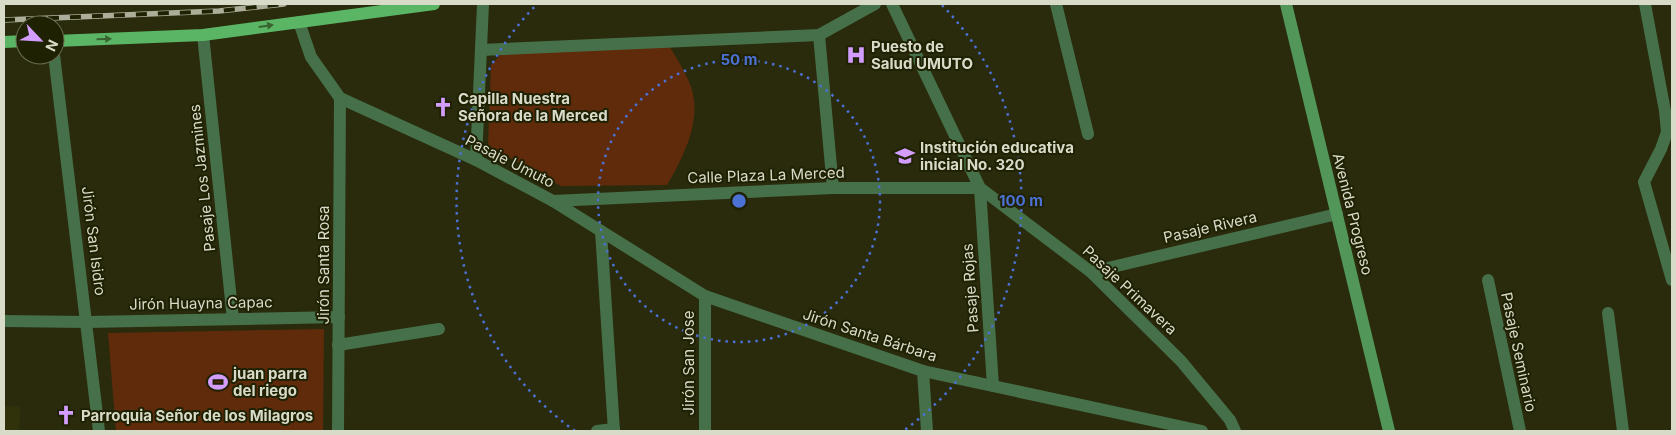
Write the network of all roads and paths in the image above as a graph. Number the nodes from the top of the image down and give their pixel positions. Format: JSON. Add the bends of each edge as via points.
{"nodes":[{"id":1,"x":434,"y":4,"type":"edge"},
{"id":2,"x":483,"y":4,"type":"edge"},
{"id":3,"x":875,"y":4,"type":"edge"},
{"id":4,"x":892,"y":4,"type":"edge"},
{"id":5,"x":1056,"y":4,"type":"edge"},
{"id":6,"x":1286,"y":4,"type":"edge"},
{"id":7,"x":1645,"y":4,"type":"edge"},
{"id":8,"x":298,"y":22,"type":"junction"},
{"id":9,"x":203,"y":35,"type":"junction"},
{"id":10,"x":819,"y":35,"type":"junction"},
{"id":11,"x":65,"y":40,"type":"edge"},
{"id":12,"x":481,"y":50,"type":"junction"},
{"id":13,"x":55,"y":65,"type":"edge"},
{"id":14,"x":340,"y":98,"type":"junction"},
{"id":15,"x":1088,"y":134,"type":"dead end"},
{"id":16,"x":476,"y":160,"type":"junction"},
{"id":17,"x":833,"y":188,"type":"junction"},
{"id":18,"x":980,"y":188,"type":"junction"},
{"id":19,"x":553,"y":201,"type":"junction"},
{"id":20,"x":1337,"y":214,"type":"junction"},
{"id":21,"x":601,"y":231,"type":"junction"},
{"id":22,"x":1091,"y":272,"type":"junction"},
{"id":23,"x":1488,"y":280,"type":"dead end"},
{"id":24,"x":1672,"y":280,"type":"edge"},
{"id":25,"x":705,"y":296,"type":"junction"},
{"id":26,"x":1608,"y":313,"type":"dead end"},
{"id":27,"x":339,"y":317,"type":"junction"},
{"id":28,"x":233,"y":319,"type":"junction"},
{"id":29,"x":4,"y":321,"type":"edge"},
{"id":30,"x":87,"y":322,"type":"junction"},
{"id":31,"x":439,"y":329,"type":"dead end"},
{"id":32,"x":338,"y":345,"type":"junction"},
{"id":33,"x":923,"y":371,"type":"junction"},
{"id":34,"x":993,"y":386,"type":"junction"},
{"id":35,"x":614,"y":430,"type":"edge"},
{"id":36,"x":99,"y":431,"type":"edge"},
{"id":37,"x":338,"y":431,"type":"edge"},
{"id":38,"x":597,"y":431,"type":"edge"},
{"id":39,"x":704,"y":431,"type":"edge"},
{"id":40,"x":927,"y":431,"type":"edge"},
{"id":41,"x":1202,"y":431,"type":"edge"},
{"id":42,"x":1235,"y":431,"type":"edge"},
{"id":43,"x":1389,"y":431,"type":"edge"},
{"id":44,"x":1520,"y":431,"type":"edge"},
{"id":45,"x":1623,"y":431,"type":"edge"}],
"edges":[{"from":1,"to":8,"type":"main road"},
{"from":2,"to":12,"type":"street"},
{"from":3,"to":10,"type":"street"},
{"from":4,"to":18,"type":"street","name":"Pasaje Primavera"},
{"from":5,"to":15,"type":"street"},
{"from":6,"to":20,"type":"street","name":"Avenida Progreso"},
{"from":7,"to":24,"type":"street","via":[[1666,111],[1667,132],[1644,182]]},
{"from":9,"to":8,"type":"main road","one_way":true},
{"from":8,"to":14,"type":"street","via":[[311,57]]},
{"from":11,"to":9,"type":"main road","one_way":true},
{"from":9,"to":28,"type":"street","name":"Pasaje Los Jazmines"},
{"from":10,"to":12,"type":"street"},
{"from":10,"to":17,"type":"street"},
{"from":12,"to":16,"type":"street"},
{"from":13,"to":30,"type":"street","name":"Jirón San Isidro"},
{"from":14,"to":16,"type":"street","name":"Pasaje Umuto"},
{"from":14,"to":27,"type":"street","name":"Jirón Santa Rosa"},
{"from":16,"to":19,"type":"street","name":"Pasaje Umuto"},
{"from":17,"to":18,"type":"street","name":"Calle Plaza La Merced"},
{"from":17,"to":19,"type":"street","name":"Calle Plaza La Merced"},
{"from":18,"to":22,"type":"street","name":"Pasaje Primavera"},
{"from":18,"to":34,"type":"street","name":"Pasaje Rojas"},
{"from":19,"to":21,"type":"street","name":"Jirón Santa Bárbara"},
{"from":20,"to":22,"type":"street","name":"Pasaje Rivera"},
{"from":20,"to":43,"type":"street","name":"Avenida Progreso"},
{"from":21,"to":25,"type":"street","name":"Jirón Santa Bárbara"},
{"from":21,"to":35,"type":"street"},
{"from":22,"to":42,"type":"street","name":"Pasaje Primavera","via":[[1181,361],[1230,420]]},
{"from":23,"to":44,"type":"street","name":"Pasaje Seminario"},
{"from":25,"to":33,"type":"street","name":"Jirón Santa Bárbara"},
{"from":25,"to":39,"type":"street","name":"Jirón San Jose"},
{"from":26,"to":45,"type":"street"},
{"from":27,"to":28,"type":"street","name":"Jirón Huayna Capac"},
{"from":27,"to":32,"type":"street","name":"Jirón Santa Rosa"},
{"from":28,"to":30,"type":"street","name":"Jirón Huayna Capac"},
{"from":29,"to":30,"type":"street","name":"Jirón Huayna Capac"},
{"from":30,"to":36,"type":"street","name":"Jirón San Isidro"},
{"from":31,"to":32,"type":"street"},
{"from":32,"to":37,"type":"street","name":"Jirón Santa Rosa"},
{"from":33,"to":34,"type":"street","name":"Jirón Santa Bárbara"},
{"from":33,"to":40,"type":"street"},
{"from":34,"to":41,"type":"street","name":"Jirón Santa Bárbara"},
{"from":35,"to":38,"type":"street"}]}
